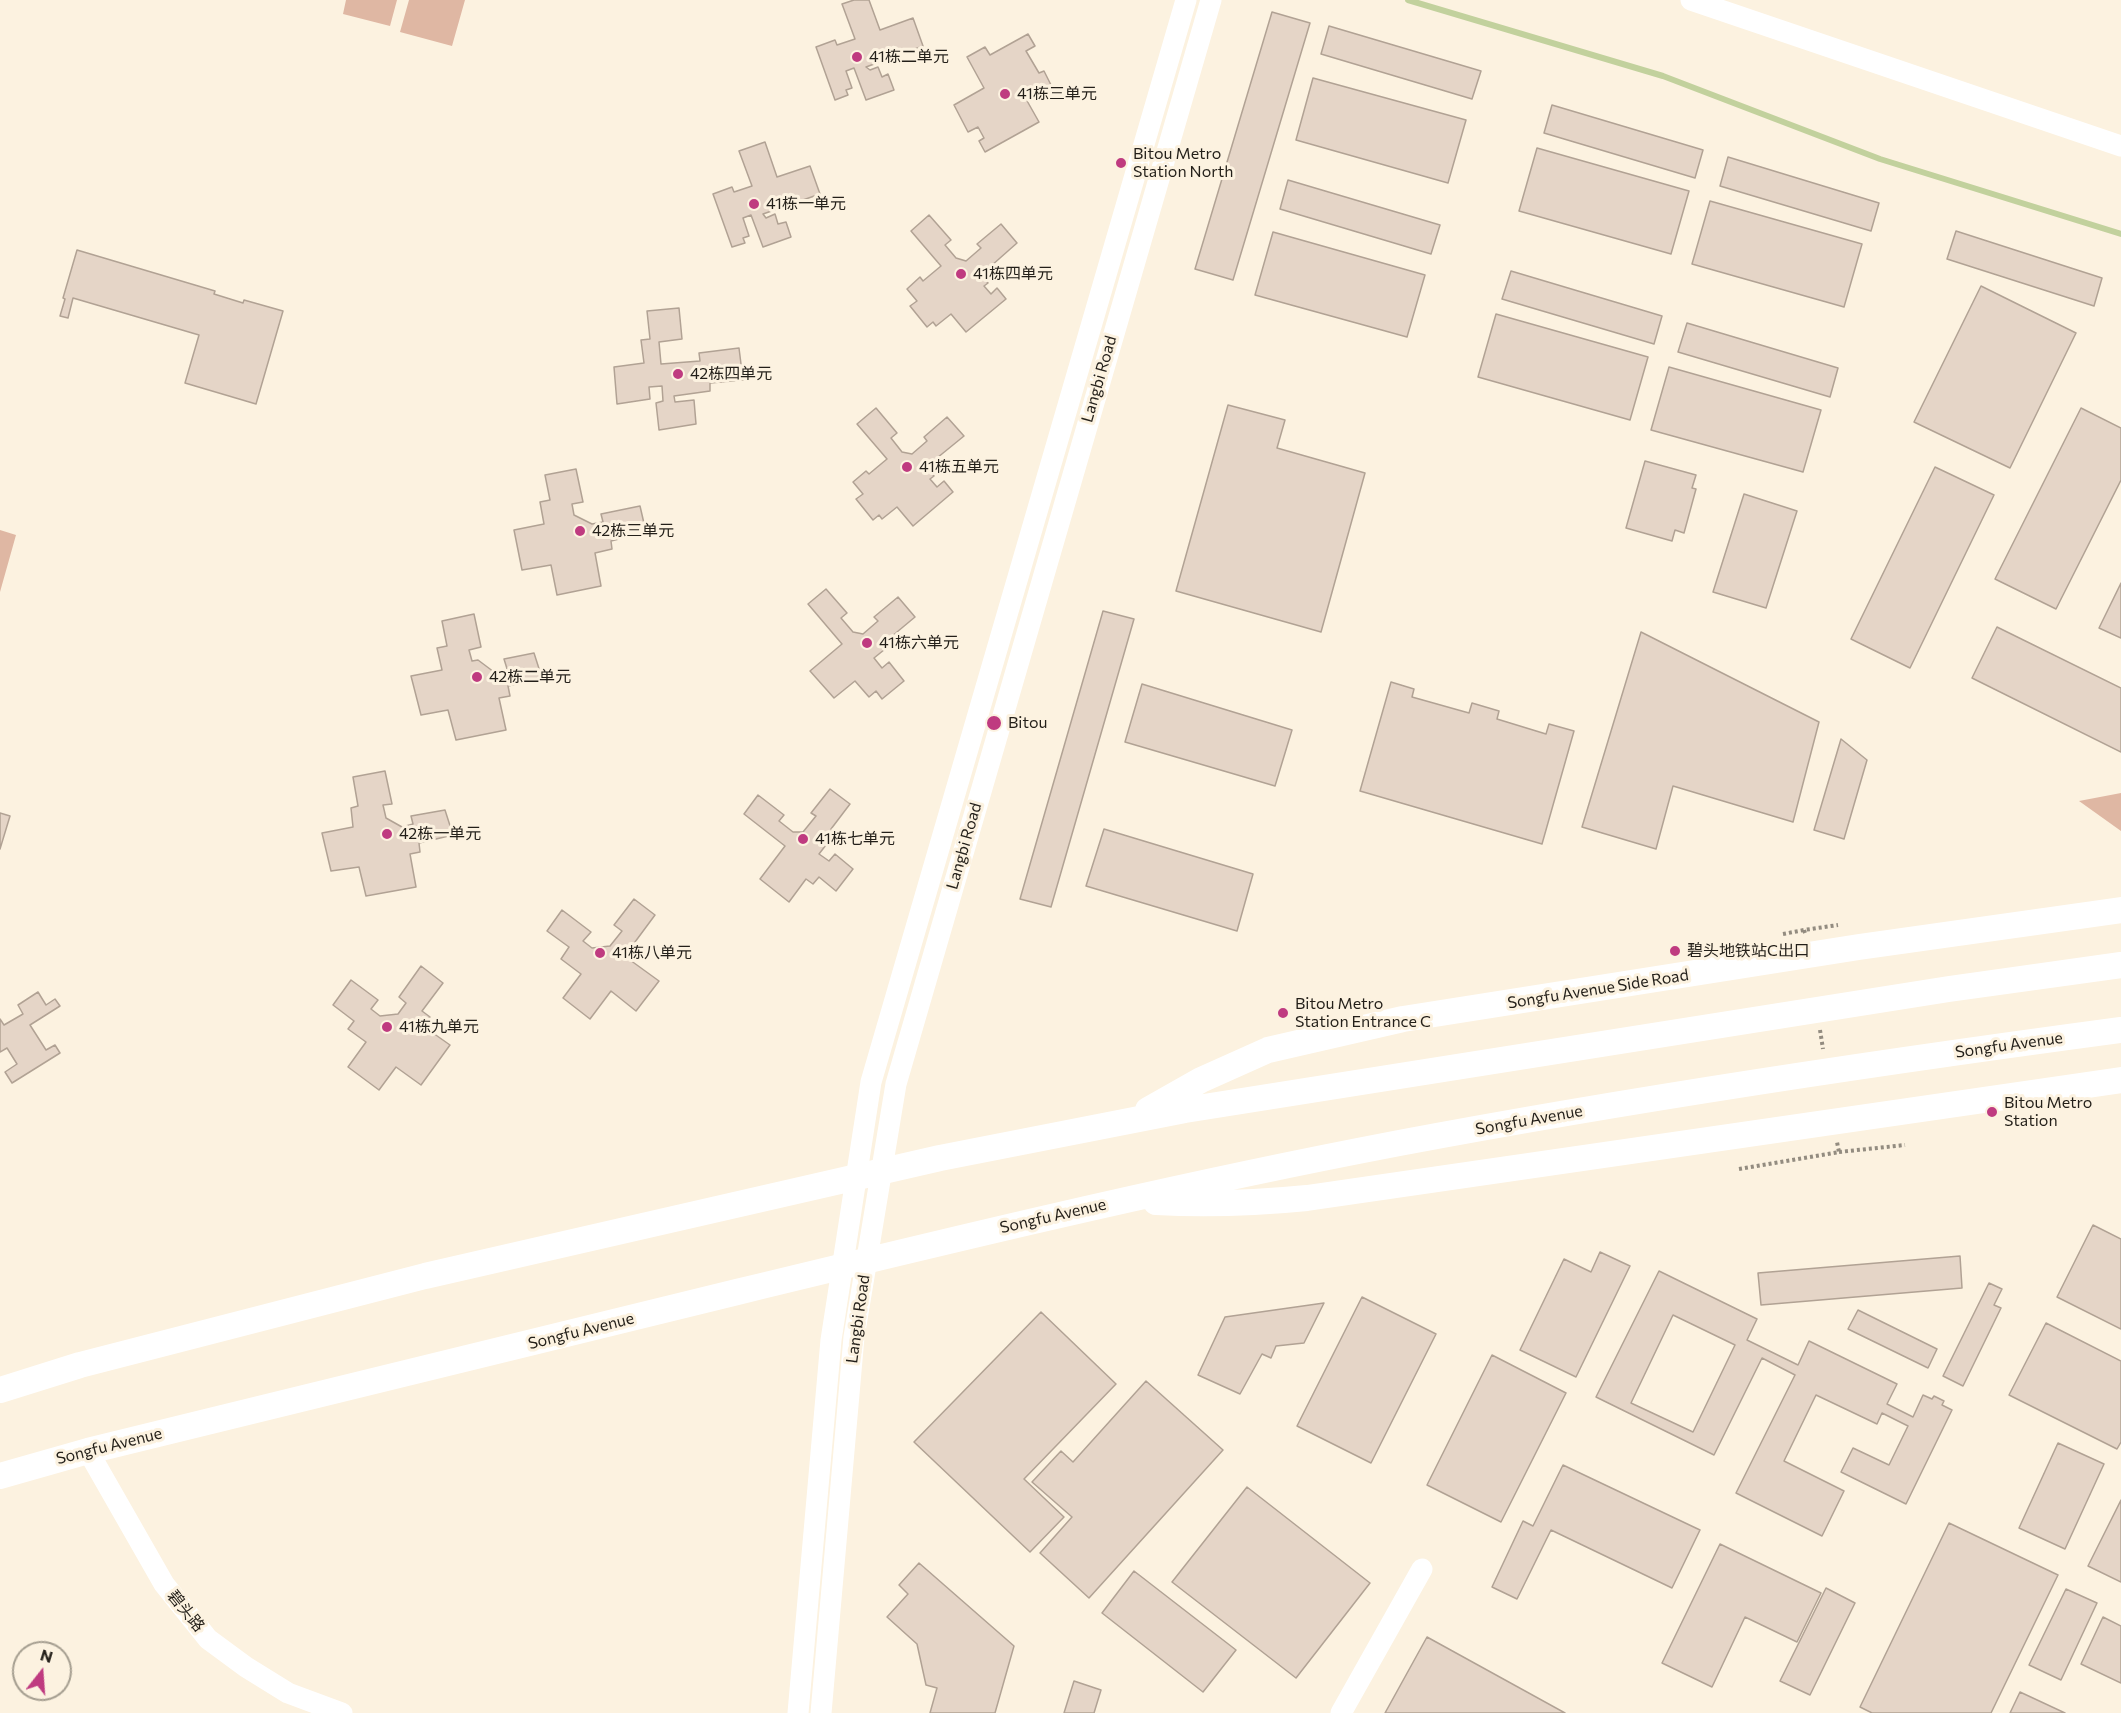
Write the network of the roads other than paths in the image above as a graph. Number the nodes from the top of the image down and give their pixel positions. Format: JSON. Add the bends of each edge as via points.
{"nodes":[{"id":1,"x":1186,"y":0,"type":"edge"},
{"id":2,"x":1211,"y":0,"type":"edge"},
{"id":3,"x":1691,"y":0,"type":"edge"},
{"id":4,"x":2121,"y":146,"type":"edge"},
{"id":5,"x":2121,"y":910,"type":"edge"},
{"id":6,"x":2121,"y":965,"type":"edge"},
{"id":7,"x":2121,"y":1030,"type":"edge"},
{"id":8,"x":2121,"y":1080,"type":"edge"},
{"id":9,"x":1128,"y":1121,"type":"junction"},
{"id":10,"x":881,"y":1172,"type":"junction"},
{"id":11,"x":856,"y":1178,"type":"junction"},
{"id":12,"x":1123,"y":1200,"type":"junction"},
{"id":13,"x":854,"y":1263,"type":"junction"},
{"id":14,"x":0,"y":1390,"type":"edge"},
{"id":15,"x":88,"y":1451,"type":"junction"},
{"id":16,"x":0,"y":1476,"type":"edge"},
{"id":17,"x":1422,"y":1569,"type":"dead end"},
{"id":18,"x":342,"y":1713,"type":"edge"},
{"id":19,"x":798,"y":1713,"type":"edge"},
{"id":20,"x":821,"y":1713,"type":"edge"},
{"id":21,"x":1341,"y":1713,"type":"edge"}],
"edges":[{"from":1,"to":11,"type":"street","name":"Langbi Road","via":[[871,1082]]},
{"from":2,"to":10,"type":"street","name":"Langbi Road","via":[[896,1084]]},
{"from":3,"to":4,"type":"street"},
{"from":5,"to":9,"type":"main road","name":"Songfu Avenue Side Road","via":[[1403,1019],[1268,1050],[1201,1080]]},
{"from":6,"to":9,"type":"main road"},
{"from":7,"to":12,"type":"main road","name":"Songfu Avenue","via":[[1630,1101],[1358,1151]]},
{"from":8,"to":12,"type":"main road","via":[[1307,1198],[1196,1205]]},
{"from":9,"to":10,"type":"main road"},
{"from":10,"to":11,"type":"main road"},
{"from":10,"to":13,"type":"street","name":"Langbi Road"},
{"from":11,"to":13,"type":"street","name":"Langbi Road"},
{"from":11,"to":14,"type":"main road","via":[[425,1276],[80,1365]]},
{"from":12,"to":13,"type":"main road","name":"Songfu Avenue"},
{"from":13,"to":15,"type":"main road","name":"Songfu Avenue"},
{"from":13,"to":19,"type":"street","name":"Langbi Road","via":[[831,1340]]},
{"from":13,"to":20,"type":"street","name":"Langbi Road","via":[[854,1337]]},
{"from":15,"to":16,"type":"main road","name":"Songfu Avenue"},
{"from":15,"to":18,"type":"street","name":"碧头路","via":[[164,1584],[208,1639],[288,1693]]},
{"from":17,"to":21,"type":"street"}]}
